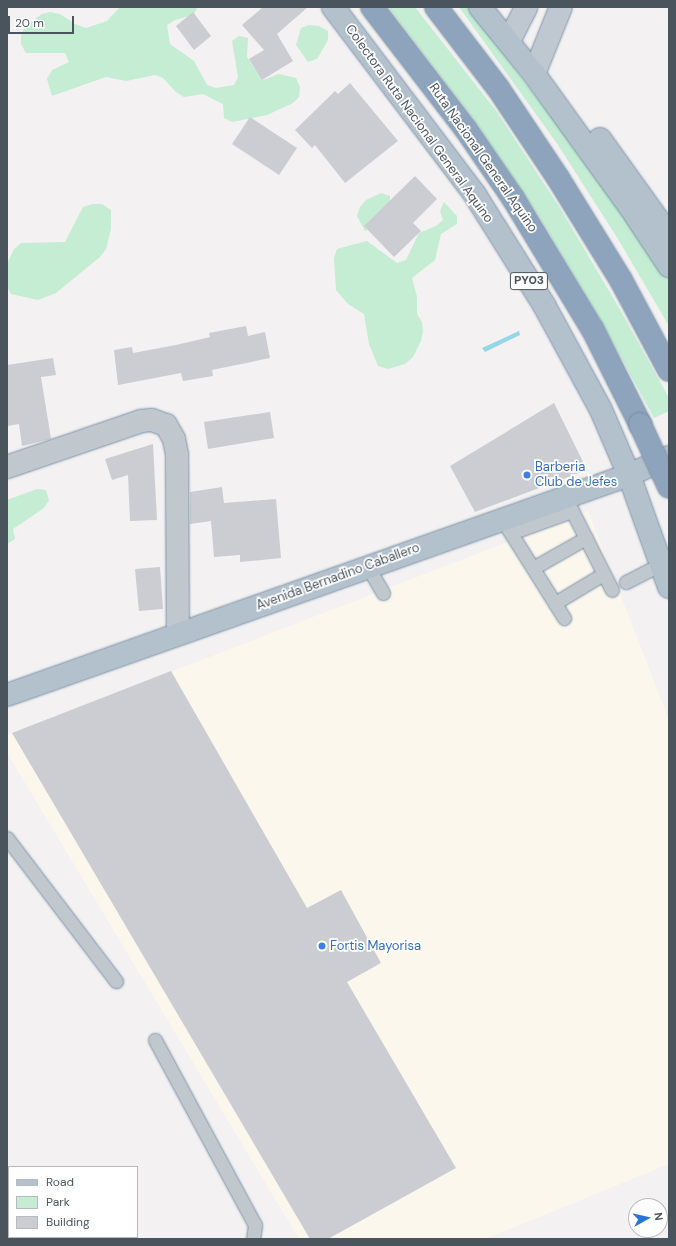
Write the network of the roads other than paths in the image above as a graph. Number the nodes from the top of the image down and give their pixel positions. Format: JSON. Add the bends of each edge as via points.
{"nodes":[{"id":1,"x":333,"y":7,"type":"edge"},
{"id":2,"x":372,"y":7,"type":"edge"},
{"id":3,"x":436,"y":7,"type":"edge"},
{"id":4,"x":480,"y":7,"type":"edge"},
{"id":5,"x":494,"y":7,"type":"edge"},
{"id":6,"x":526,"y":7,"type":"edge"},
{"id":7,"x":561,"y":7,"type":"edge"},
{"id":8,"x":512,"y":35,"type":"junction"},
{"id":9,"x":536,"y":67,"type":"junction"},
{"id":10,"x":669,"y":235,"type":"edge"},
{"id":11,"x":669,"y":266,"type":"edge"},
{"id":12,"x":669,"y":370,"type":"edge"},
{"id":13,"x":669,"y":457,"type":"edge"},
{"id":14,"x":7,"y":467,"type":"edge"},
{"id":15,"x":629,"y":475,"type":"junction"},
{"id":16,"x":669,"y":487,"type":"edge"},
{"id":17,"x":568,"y":504,"type":"junction"},
{"id":18,"x":507,"y":526,"type":"junction"},
{"id":19,"x":586,"y":538,"type":"junction"},
{"id":20,"x":661,"y":564,"type":"junction"},
{"id":21,"x":368,"y":567,"type":"junction"},
{"id":22,"x":533,"y":568,"type":"junction"},
{"id":23,"x":604,"y":574,"type":"junction"},
{"id":24,"x":626,"y":582,"type":"dead end"},
{"id":25,"x":669,"y":587,"type":"edge"},
{"id":26,"x":612,"y":590,"type":"dead end"},
{"id":27,"x":383,"y":593,"type":"dead end"},
{"id":28,"x":555,"y":603,"type":"junction"},
{"id":29,"x":564,"y":618,"type":"dead end"},
{"id":30,"x":178,"y":634,"type":"junction"},
{"id":31,"x":7,"y":695,"type":"edge"},
{"id":32,"x":7,"y":838,"type":"edge"},
{"id":33,"x":116,"y":981,"type":"dead end"},
{"id":34,"x":155,"y":1040,"type":"dead end"},
{"id":35,"x":253,"y":1239,"type":"edge"}],
"edges":[{"from":1,"to":15,"type":"main road","name":"Colectora Ruta Nacional General Aquino","number":"PY03","via":[[475,195],[544,305],[601,410]]},
{"from":2,"to":16,"type":"highway","name":"Ruta Nacional General Aquino","number":"PY03","bridge":true,"via":[[465,128],[513,198],[593,330]]},
{"from":3,"to":12,"type":"highway","via":[[498,88],[558,178],[621,280]]},
{"from":4,"to":8,"type":"main road"},
{"from":5,"to":8,"type":"main road"},
{"from":6,"to":8,"type":"street"},
{"from":7,"to":9,"type":"street"},
{"from":8,"to":9,"type":"main road"},
{"from":9,"to":10,"type":"main road"},
{"from":9,"to":11,"type":"main road"},
{"from":13,"to":15,"type":"main road","name":"Avenida Bernadino Caballero"},
{"from":14,"to":30,"type":"street","via":[[141,421],[152,420],[166,425],[174,439],[177,455]]},
{"from":15,"to":17,"type":"main road","name":"Avenida Bernadino Caballero"},
{"from":15,"to":20,"type":"main road","name":"Colectora Ruta Nacional General Aquino","number":"PY03"},
{"from":17,"to":18,"type":"main road","name":"Avenida Bernadino Caballero"},
{"from":17,"to":19,"type":"lane"},
{"from":18,"to":21,"type":"main road","name":"Avenida Bernadino Caballero"},
{"from":18,"to":22,"type":"lane"},
{"from":19,"to":22,"type":"lane"},
{"from":19,"to":23,"type":"lane"},
{"from":20,"to":24,"type":"lane"},
{"from":20,"to":25,"type":"main road","name":"Colectora Ruta Nacional General Aquino","number":"PY03"},
{"from":21,"to":27,"type":"lane"},
{"from":21,"to":30,"type":"main road","name":"Avenida Bernadino Caballero"},
{"from":22,"to":28,"type":"lane"},
{"from":23,"to":26,"type":"lane"},
{"from":23,"to":28,"type":"lane"},
{"from":28,"to":29,"type":"lane"},
{"from":30,"to":31,"type":"main road","name":"Avenida Bernadino Caballero"},
{"from":32,"to":33,"type":"lane"},
{"from":34,"to":35,"type":"lane","via":[[255,1225]]}]}
